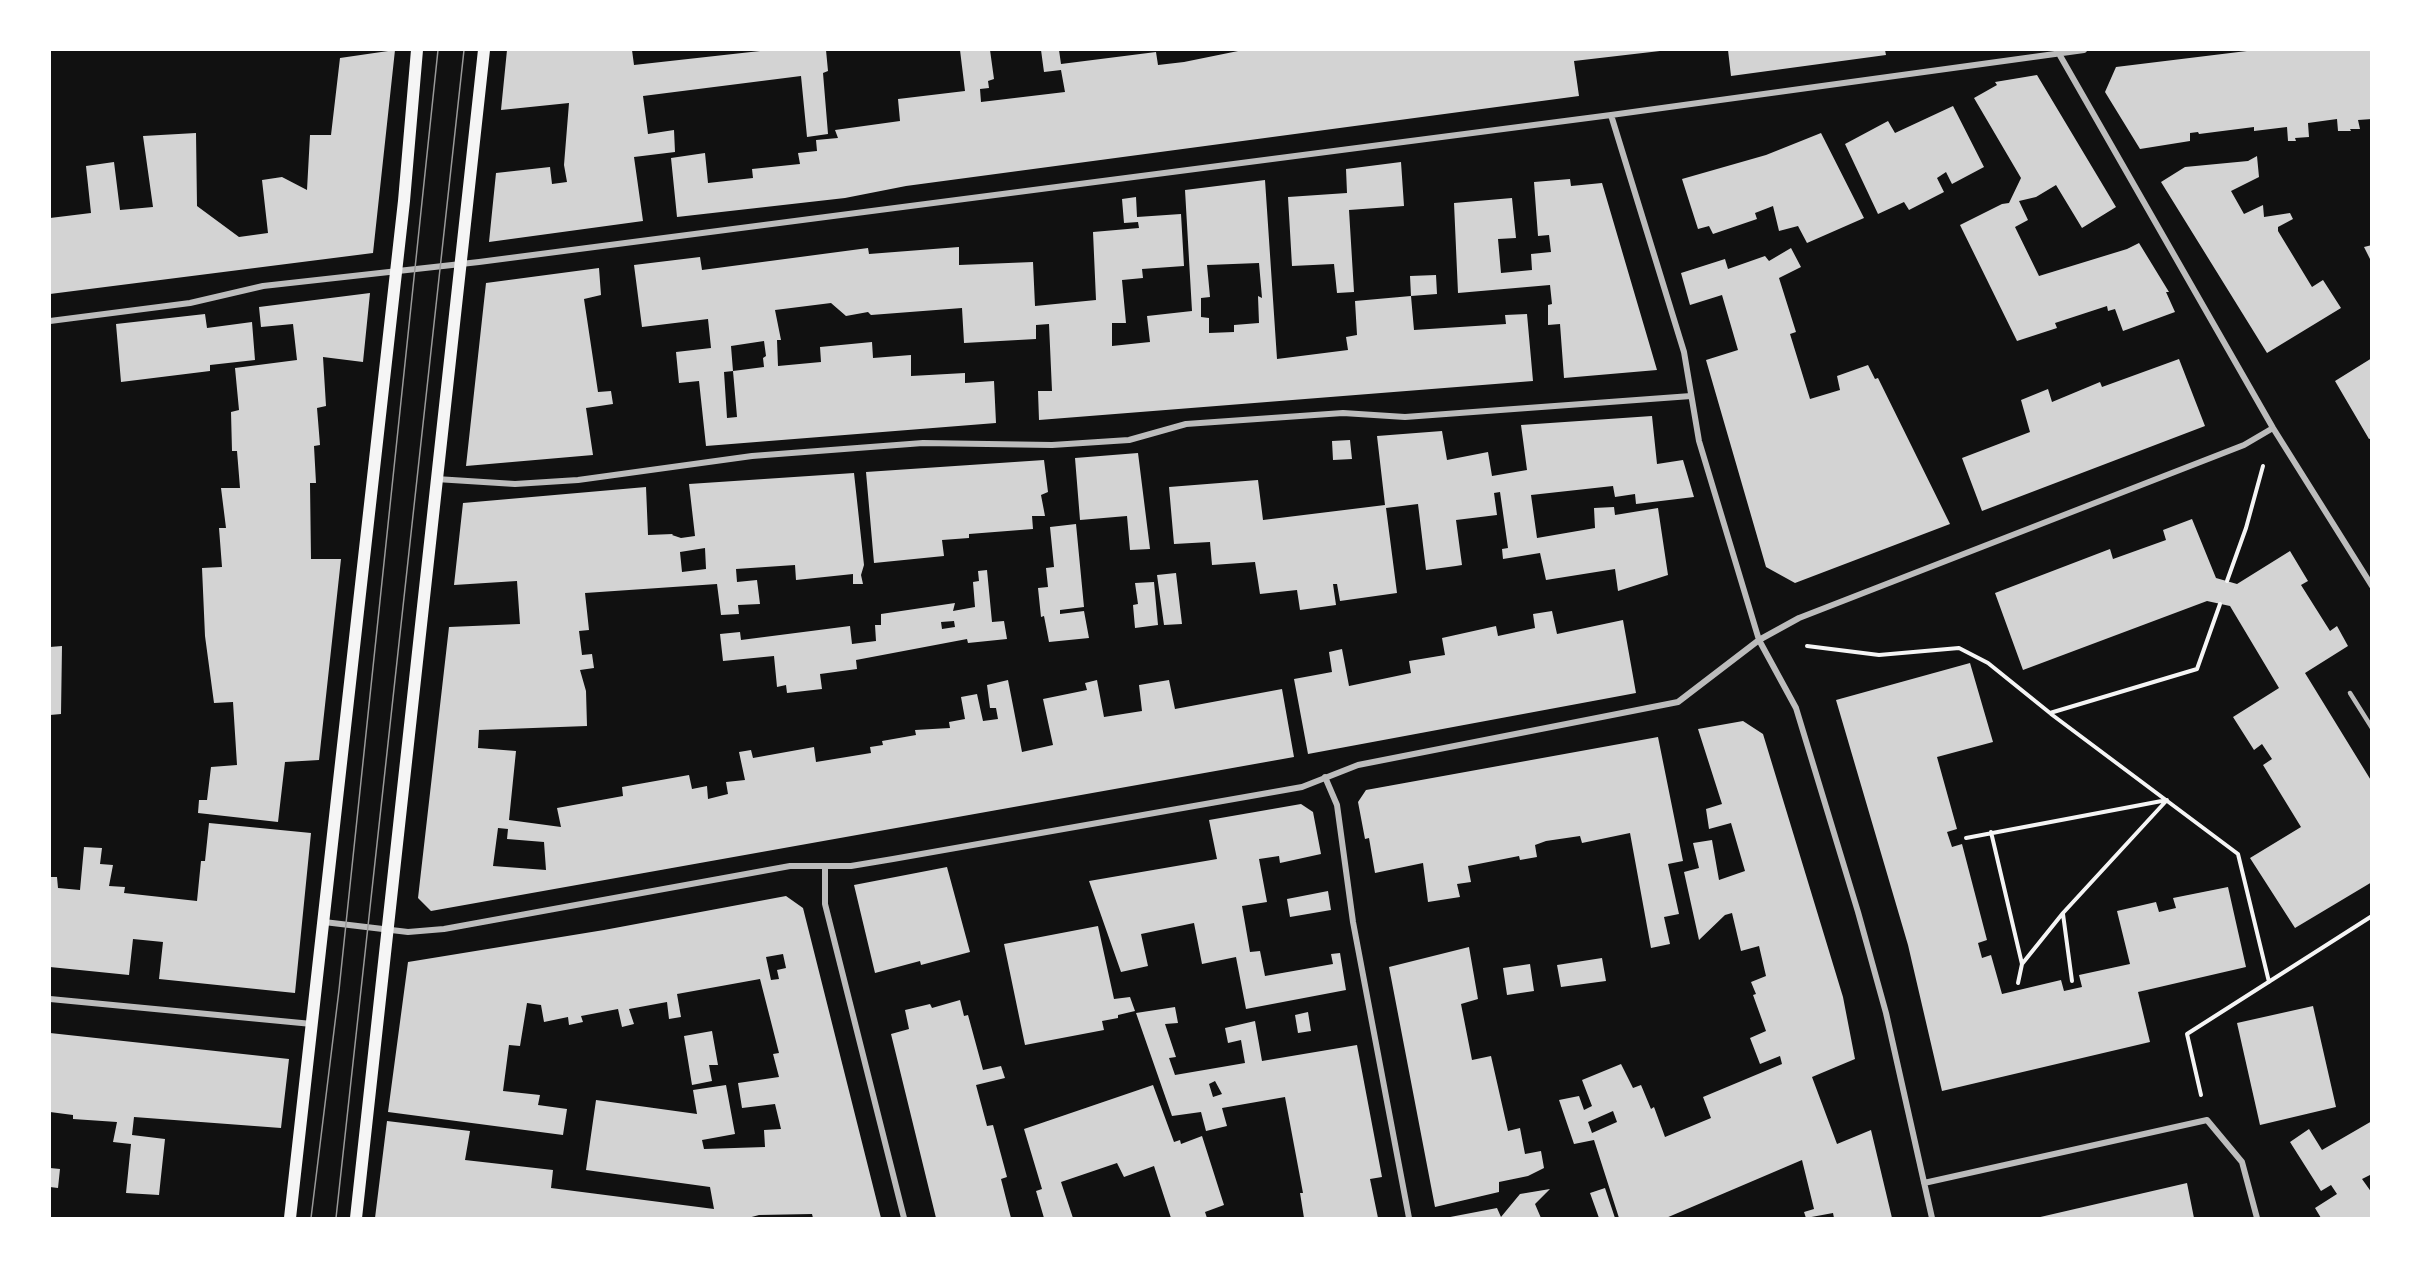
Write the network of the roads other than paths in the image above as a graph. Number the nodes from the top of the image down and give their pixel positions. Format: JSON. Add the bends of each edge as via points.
{"nodes":[{"id":1,"x":417,"y":50,"type":"edge"},
{"id":2,"x":484,"y":50,"type":"edge"},
{"id":3,"x":2084,"y":50,"type":"edge"},
{"id":4,"x":2058,"y":52,"type":"junction"},
{"id":5,"x":1611,"y":115,"type":"junction"},
{"id":6,"x":459,"y":264,"type":"junction"},
{"id":7,"x":396,"y":271,"type":"junction"},
{"id":8,"x":50,"y":321,"type":"edge"},
{"id":9,"x":1691,"y":396,"type":"junction"},
{"id":10,"x":2273,"y":428,"type":"junction"},
{"id":11,"x":436,"y":479,"type":"junction"},
{"id":12,"x":2372,"y":586,"type":"edge"},
{"id":13,"x":1759,"y":640,"type":"junction"},
{"id":14,"x":2350,"y":693,"type":"dead end"},
{"id":15,"x":2372,"y":728,"type":"edge"},
{"id":16,"x":1325,"y":777,"type":"junction"},
{"id":17,"x":825,"y":866,"type":"junction"},
{"id":18,"x":324,"y":922,"type":"junction"},
{"id":19,"x":388,"y":929,"type":"junction"},
{"id":20,"x":50,"y":999,"type":"edge"},
{"id":21,"x":313,"y":1024,"type":"junction"},
{"id":22,"x":1924,"y":1183,"type":"junction"},
{"id":23,"x":290,"y":1218,"type":"edge"},
{"id":24,"x":356,"y":1218,"type":"edge"},
{"id":25,"x":904,"y":1218,"type":"edge"},
{"id":26,"x":1409,"y":1218,"type":"edge"},
{"id":27,"x":1932,"y":1218,"type":"edge"},
{"id":28,"x":2258,"y":1218,"type":"edge"}],
"edges":[{"from":1,"to":7,"type":"main road"},
{"from":2,"to":6,"type":"main road"},
{"from":3,"to":4,"type":"street"},
{"from":4,"to":5,"type":"street"},
{"from":4,"to":10,"type":"street"},
{"from":5,"to":6,"type":"street"},
{"from":5,"to":9,"type":"street","via":[[1684,352]]},
{"from":6,"to":7,"type":"street"},
{"from":6,"to":11,"type":"main road"},
{"from":7,"to":8,"type":"street","via":[[262,286],[190,303]]},
{"from":7,"to":18,"type":"main road"},
{"from":9,"to":11,"type":"street","via":[[1405,417],[1343,413],[1186,424],[1118,441],[1052,445],[923,443],[764,455],[578,480],[515,484]]},
{"from":9,"to":13,"type":"street","via":[[1699,441]]},
{"from":10,"to":12,"type":"street"},
{"from":10,"to":13,"type":"street","via":[[2244,445],[1799,618]]},
{"from":11,"to":19,"type":"main road"},
{"from":13,"to":16,"type":"street","via":[[1678,702],[1358,765]]},
{"from":13,"to":22,"type":"street","via":[[1796,708],[1886,1013]]},
{"from":14,"to":15,"type":"lane"},
{"from":16,"to":17,"type":"street","via":[[1302,787],[851,866]]},
{"from":16,"to":26,"type":"street","via":[[1337,805],[1353,922]]},
{"from":17,"to":19,"type":"street","via":[[790,866],[444,929]]},
{"from":17,"to":25,"type":"street","via":[[825,904]]},
{"from":18,"to":19,"type":"street"},
{"from":18,"to":21,"type":"main road"},
{"from":19,"to":24,"type":"main road"},
{"from":20,"to":21,"type":"street"},
{"from":21,"to":23,"type":"main road"},
{"from":22,"to":27,"type":"street"},
{"from":22,"to":28,"type":"street","via":[[2207,1120],[2242,1162]]}]}
